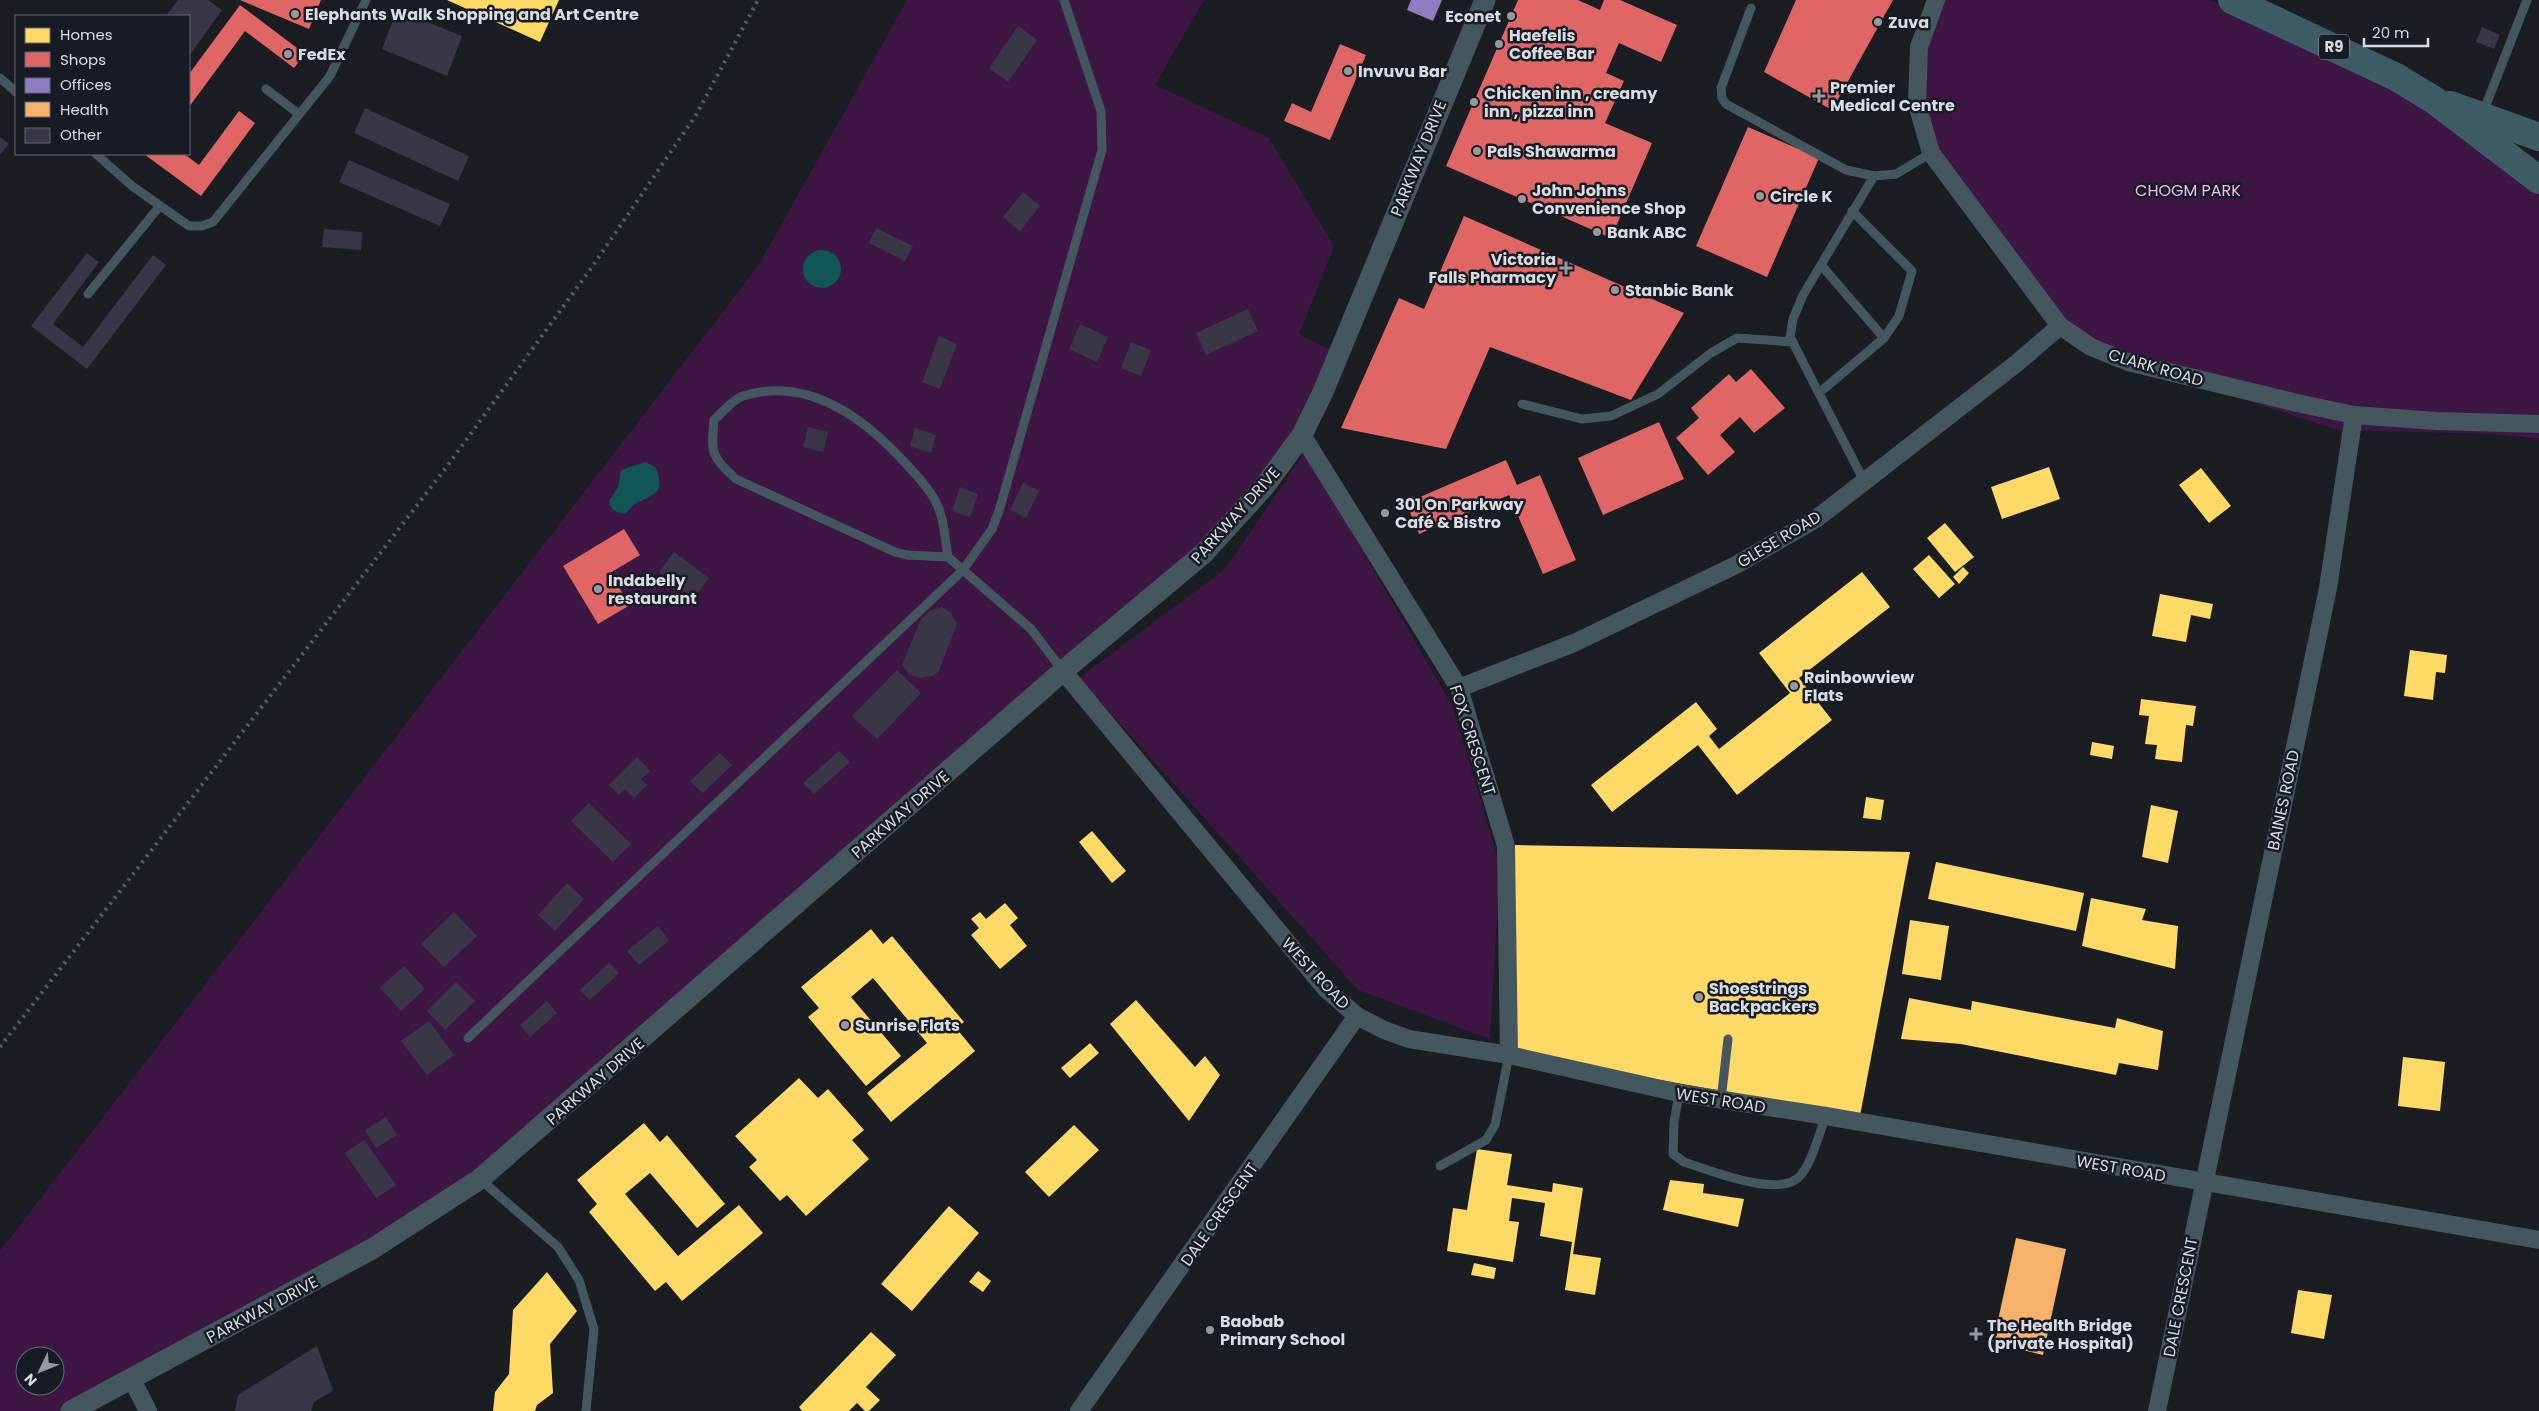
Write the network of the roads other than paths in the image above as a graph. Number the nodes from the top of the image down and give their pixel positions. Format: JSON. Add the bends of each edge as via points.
{"nodes":[{"id":1,"x":366,"y":0,"type":"edge"},
{"id":2,"x":1064,"y":0,"type":"edge"},
{"id":3,"x":1485,"y":0,"type":"edge"},
{"id":4,"x":1936,"y":0,"type":"edge"},
{"id":5,"x":2232,"y":0,"type":"edge"},
{"id":6,"x":2527,"y":0,"type":"edge"},
{"id":7,"x":1751,"y":8,"type":"dead end"},
{"id":8,"x":0,"y":78,"type":"edge"},
{"id":9,"x":266,"y":89,"type":"dead end"},
{"id":10,"x":15,"y":91,"type":"edge"},
{"id":11,"x":2434,"y":100,"type":"junction"},
{"id":12,"x":299,"y":114,"type":"junction"},
{"id":13,"x":2482,"y":115,"type":"junction"},
{"id":14,"x":2539,"y":137,"type":"edge"},
{"id":15,"x":1931,"y":153,"type":"junction"},
{"id":16,"x":97,"y":155,"type":"edge"},
{"id":17,"x":1874,"y":176,"type":"junction"},
{"id":18,"x":2539,"y":180,"type":"edge"},
{"id":19,"x":159,"y":207,"type":"junction"},
{"id":20,"x":1852,"y":211,"type":"junction"},
{"id":21,"x":1821,"y":264,"type":"junction"},
{"id":22,"x":88,"y":294,"type":"dead end"},
{"id":23,"x":2060,"y":326,"type":"junction"},
{"id":24,"x":1884,"y":338,"type":"junction"},
{"id":25,"x":1793,"y":342,"type":"junction"},
{"id":26,"x":1819,"y":393,"type":"junction"},
{"id":27,"x":1522,"y":404,"type":"dead end"},
{"id":28,"x":2354,"y":415,"type":"junction"},
{"id":29,"x":2539,"y":424,"type":"edge"},
{"id":30,"x":1302,"y":435,"type":"junction"},
{"id":31,"x":1864,"y":481,"type":"junction"},
{"id":32,"x":948,"y":557,"type":"junction"},
{"id":33,"x":963,"y":570,"type":"junction"},
{"id":34,"x":1063,"y":671,"type":"junction"},
{"id":35,"x":1459,"y":688,"type":"junction"},
{"id":36,"x":1357,"y":1016,"type":"junction"},
{"id":37,"x":468,"y":1038,"type":"dead end"},
{"id":38,"x":1728,"y":1039,"type":"dead end"},
{"id":39,"x":1509,"y":1056,"type":"junction"},
{"id":40,"x":1679,"y":1093,"type":"junction"},
{"id":41,"x":1722,"y":1100,"type":"junction"},
{"id":42,"x":1826,"y":1116,"type":"junction"},
{"id":43,"x":1440,"y":1166,"type":"dead end"},
{"id":44,"x":480,"y":1180,"type":"junction"},
{"id":45,"x":2203,"y":1183,"type":"junction"},
{"id":46,"x":2539,"y":1240,"type":"edge"},
{"id":47,"x":132,"y":1380,"type":"junction"},
{"id":48,"x":71,"y":1411,"type":"edge"},
{"id":49,"x":148,"y":1411,"type":"edge"},
{"id":50,"x":586,"y":1411,"type":"edge"},
{"id":51,"x":1079,"y":1411,"type":"edge"},
{"id":52,"x":2157,"y":1411,"type":"edge"}],
"edges":[{"from":1,"to":12,"type":"lane","via":[[330,76]]},
{"from":2,"to":33,"type":"lane","via":[[1101,111],[1102,150],[999,511],[992,529]]},
{"from":3,"to":30,"type":"street","name":"PARKWAY DRIVE","via":[[1345,340]]},
{"from":4,"to":15,"type":"street","name":"CLARK ROAD","via":[[1920,47],[1917,104]]},
{"from":5,"to":11,"type":"highway","number":"R9","via":[[2365,62]]},
{"from":6,"to":13,"type":"lane"},
{"from":7,"to":17,"type":"lane","via":[[1721,88],[1726,104],[1846,170]]},
{"from":8,"to":10,"type":"lane"},
{"from":9,"to":12,"type":"lane"},
{"from":11,"to":13,"type":"highway","number":"R9"},
{"from":11,"to":18,"type":"highway","number":"R9"},
{"from":12,"to":19,"type":"lane","via":[[213,222],[189,226]]},
{"from":13,"to":14,"type":"highway","number":"R9"},
{"from":15,"to":17,"type":"lane","via":[[1896,174]]},
{"from":15,"to":23,"type":"street","name":"CLARK ROAD"},
{"from":16,"to":19,"type":"lane"},
{"from":17,"to":20,"type":"lane"},
{"from":19,"to":22,"type":"lane"},
{"from":20,"to":21,"type":"lane"},
{"from":20,"to":24,"type":"lane","via":[[1912,271],[1900,316]]},
{"from":21,"to":24,"type":"lane"},
{"from":21,"to":25,"type":"lane","via":[[1793,319],[1790,337]]},
{"from":23,"to":28,"type":"street","name":"CLARK ROAD","via":[[2091,347],[2128,362]]},
{"from":23,"to":31,"type":"street","name":"GLESE ROAD"},
{"from":24,"to":26,"type":"lane"},
{"from":25,"to":26,"type":"lane"},
{"from":25,"to":27,"type":"lane","via":[[1737,338],[1711,353],[1658,394],[1611,416],[1582,419]]},
{"from":26,"to":31,"type":"lane"},
{"from":28,"to":29,"type":"street","name":"CLARK ROAD"},
{"from":28,"to":45,"type":"street","name":"BAINES ROAD","via":[[2328,588]]},
{"from":30,"to":34,"type":"street","name":"PARKWAY DRIVE","via":[[1264,487],[1203,554]]},
{"from":30,"to":35,"type":"street","name":"FOX CRESCENT"},
{"from":31,"to":35,"type":"street","name":"GLESE ROAD","via":[[1816,519],[1736,565],[1574,643]]},
{"from":32,"to":32,"type":"lane","via":[[941,515],[928,489],[894,451],[850,412],[795,391],[774,390],[741,396],[714,420],[712,444],[716,460],[736,478],[895,552]]},
{"from":32,"to":33,"type":"lane"},
{"from":33,"to":34,"type":"lane","via":[[1031,629]]},
{"from":33,"to":37,"type":"lane"},
{"from":34,"to":36,"type":"street","name":"WEST ROAD","via":[[1326,988]]},
{"from":34,"to":44,"type":"street","name":"PARKWAY DRIVE"},
{"from":35,"to":39,"type":"street","name":"FOX CRESCENT","via":[[1506,846]]},
{"from":36,"to":39,"type":"street","name":"WEST ROAD","via":[[1409,1039]]},
{"from":36,"to":51,"type":"street","name":"DALE CRESCENT"},
{"from":38,"to":41,"type":"lane"},
{"from":39,"to":40,"type":"street","name":"WEST ROAD"},
{"from":39,"to":43,"type":"lane","via":[[1496,1124],[1486,1140]]},
{"from":40,"to":41,"type":"street","name":"WEST ROAD"},
{"from":40,"to":42,"type":"lane","via":[[1673,1154],[1684,1162],[1766,1186],[1788,1185],[1800,1176]]},
{"from":41,"to":42,"type":"street","name":"WEST ROAD"},
{"from":42,"to":45,"type":"street","name":"WEST ROAD"},
{"from":44,"to":47,"type":"street","name":"PARKWAY DRIVE","via":[[372,1250]]},
{"from":44,"to":50,"type":"lane","via":[[558,1247],[579,1280],[594,1329]]},
{"from":45,"to":46,"type":"street","name":"WEST ROAD"},
{"from":45,"to":52,"type":"street","name":"DALE CRESCENT"},
{"from":47,"to":48,"type":"street","name":"PARKWAY DRIVE"},
{"from":47,"to":49,"type":"street"}]}
